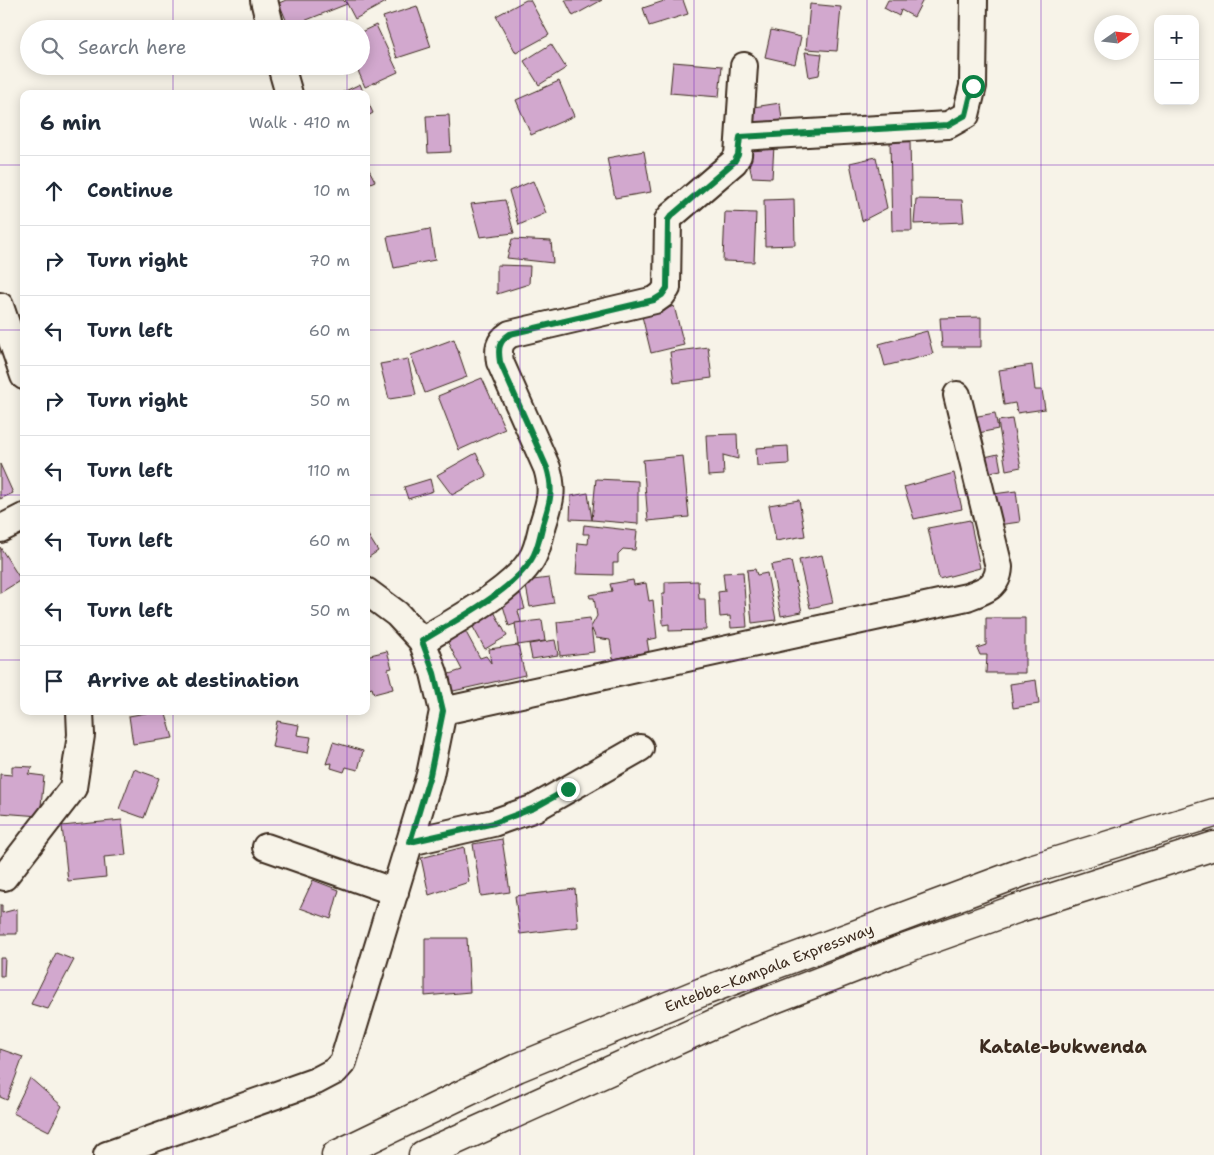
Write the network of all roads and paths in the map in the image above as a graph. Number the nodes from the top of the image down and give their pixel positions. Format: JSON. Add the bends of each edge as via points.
{"nodes":[{"id":1,"x":974,"y":0,"type":"edge"},
{"id":2,"x":265,"y":1,"type":"edge"},
{"id":3,"x":269,"y":20,"type":"edge"},
{"id":4,"x":744,"y":66,"type":"dead end"},
{"id":5,"x":284,"y":75,"type":"edge"},
{"id":6,"x":288,"y":90,"type":"edge"},
{"id":7,"x":740,"y":137,"type":"junction"},
{"id":8,"x":0,"y":306,"type":"edge"},
{"id":9,"x":20,"y":364,"type":"edge"},
{"id":10,"x":957,"y":395,"type":"dead end"},
{"id":11,"x":20,"y":519,"type":"edge"},
{"id":12,"x":0,"y":529,"type":"edge"},
{"id":13,"x":370,"y":594,"type":"edge"},
{"id":14,"x":422,"y":641,"type":"junction"},
{"id":15,"x":443,"y":711,"type":"junction"},
{"id":16,"x":80,"y":715,"type":"edge"},
{"id":17,"x":640,"y":748,"type":"dead end"},
{"id":18,"x":1214,"y":813,"type":"edge"},
{"id":19,"x":410,"y":842,"type":"junction"},
{"id":20,"x":1214,"y":846,"type":"edge"},
{"id":21,"x":266,"y":847,"type":"dead end"},
{"id":22,"x":4,"y":877,"type":"dead end"},
{"id":23,"x":395,"y":892,"type":"junction"},
{"id":24,"x":107,"y":1155,"type":"edge"},
{"id":25,"x":336,"y":1155,"type":"edge"},
{"id":26,"x":423,"y":1155,"type":"edge"}],
"edges":[{"from":1,"to":7,"type":"street","via":[[973,86],[966,115],[948,125]]},
{"from":2,"to":3,"type":"street"},
{"from":4,"to":7,"type":"street"},
{"from":5,"to":6,"type":"street"},
{"from":7,"to":14,"type":"street","via":[[734,162],[668,220],[667,288],[662,295],[654,300],[510,334],[502,339],[498,350],[500,362],[547,468],[552,496],[533,558],[522,573],[499,592]]},
{"from":8,"to":9,"type":"street"},
{"from":10,"to":15,"type":"street","via":[[999,567],[994,584],[983,591]]},
{"from":11,"to":12,"type":"street"},
{"from":13,"to":14,"type":"street","via":[[396,614]]},
{"from":14,"to":15,"type":"street"},
{"from":15,"to":19,"type":"street","via":[[430,775]]},
{"from":16,"to":22,"type":"street","via":[[81,735],[73,788]]},
{"from":17,"to":19,"type":"street","via":[[534,808],[494,823]]},
{"from":18,"to":25,"type":"highway","name":"Entebbe–Kampala Expressway","via":[[1031,869],[702,992],[517,1068]]},
{"from":19,"to":23,"type":"street"},
{"from":20,"to":26,"type":"highway","name":"Entebbe–Kampala Expressway","via":[[1016,909],[733,1015]]},
{"from":21,"to":23,"type":"street"},
{"from":23,"to":24,"type":"street","via":[[343,1062],[335,1072]]}]}
